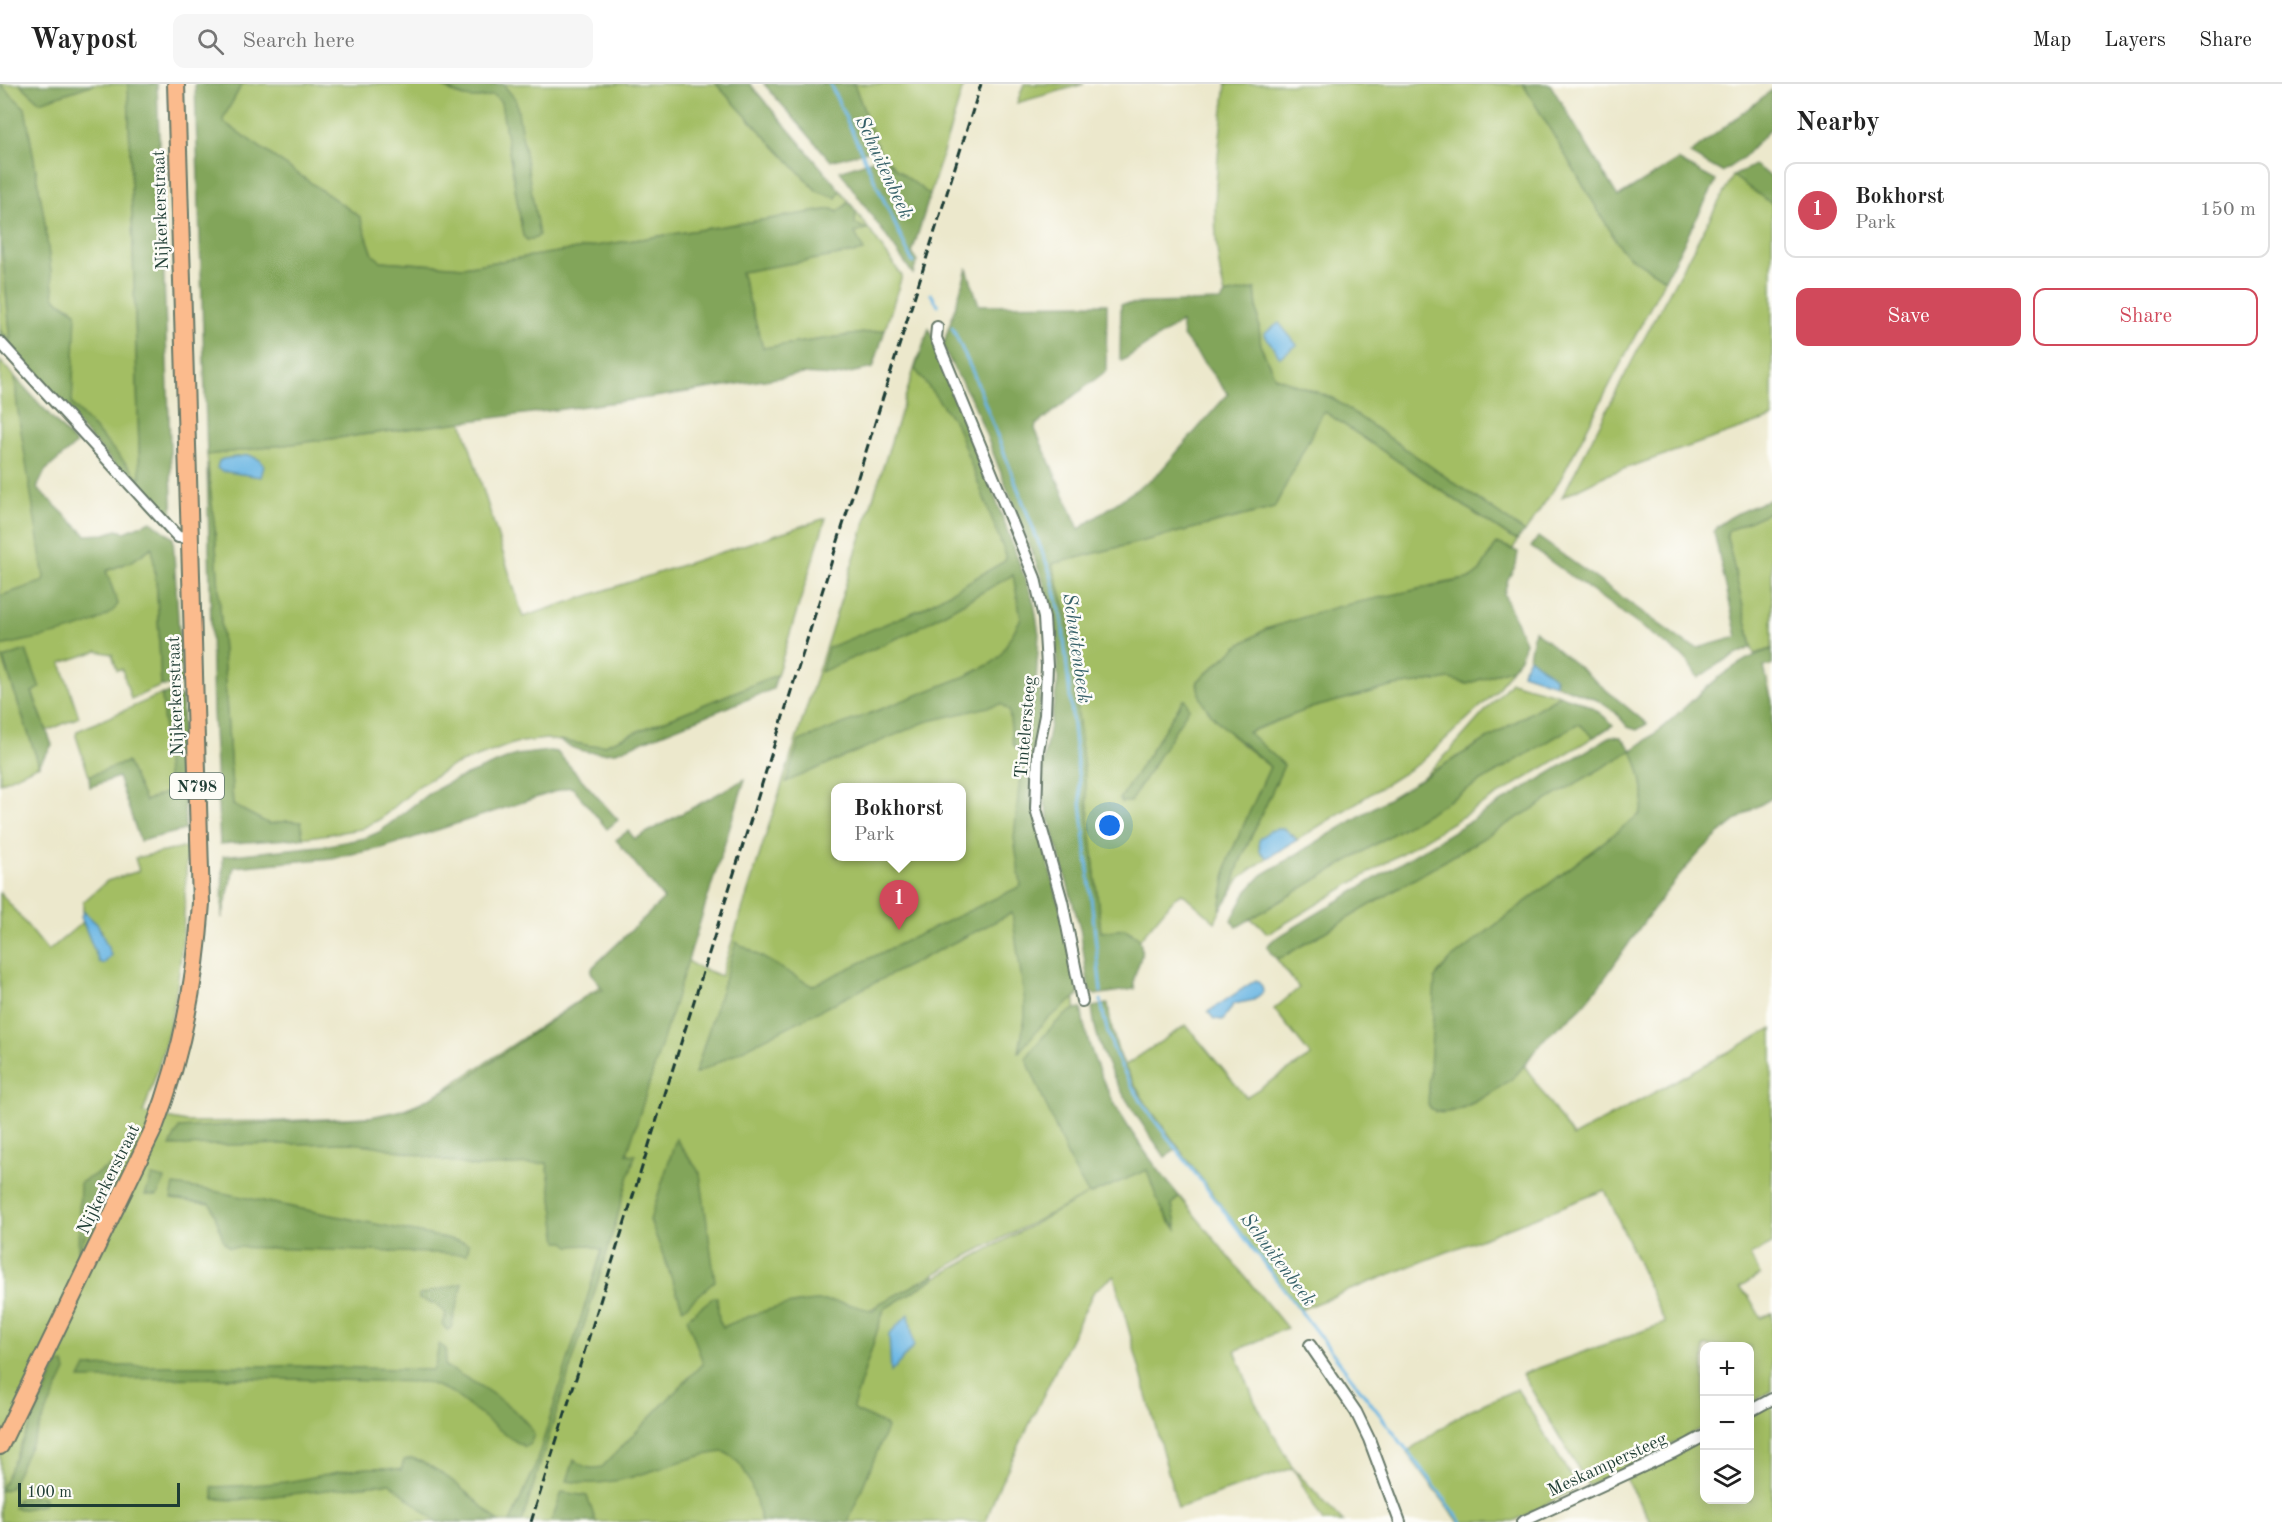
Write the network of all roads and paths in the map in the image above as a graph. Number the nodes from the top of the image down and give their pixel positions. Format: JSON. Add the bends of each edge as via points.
{"nodes":[{"id":1,"x":176,"y":84,"type":"edge"},
{"id":2,"x":938,"y":327,"type":"dead end"},
{"id":3,"x":0,"y":342,"type":"edge"},
{"id":4,"x":189,"y":538,"type":"junction"},
{"id":5,"x":1082,"y":1001,"type":"dead end"},
{"id":6,"x":1310,"y":1346,"type":"dead end"},
{"id":7,"x":1772,"y":1399,"type":"edge"},
{"id":8,"x":1754,"y":1409,"type":"edge"},
{"id":9,"x":1700,"y":1438,"type":"edge"},
{"id":10,"x":0,"y":1446,"type":"edge"},
{"id":11,"x":1400,"y":1522,"type":"edge"},
{"id":12,"x":1522,"y":1522,"type":"edge"}],
"edges":[{"from":1,"to":4,"type":"main road","name":"Nijkerkerstraat","number":"N798"},
{"from":2,"to":5,"type":"street","name":"Tintelersteeg","via":[[936,338],[1035,578],[1044,618],[1046,715],[1038,750],[1036,809],[1062,901]]},
{"from":3,"to":4,"type":"street","via":[[178,537]]},
{"from":4,"to":10,"type":"main road","name":"Nijkerkerstraat","number":"N798","via":[[201,903],[187,1016],[154,1128]]},
{"from":6,"to":11,"type":"street","via":[[1346,1395],[1370,1439]]},
{"from":7,"to":8,"type":"street"},
{"from":9,"to":12,"type":"street","name":"Meskampersteeg"}]}
